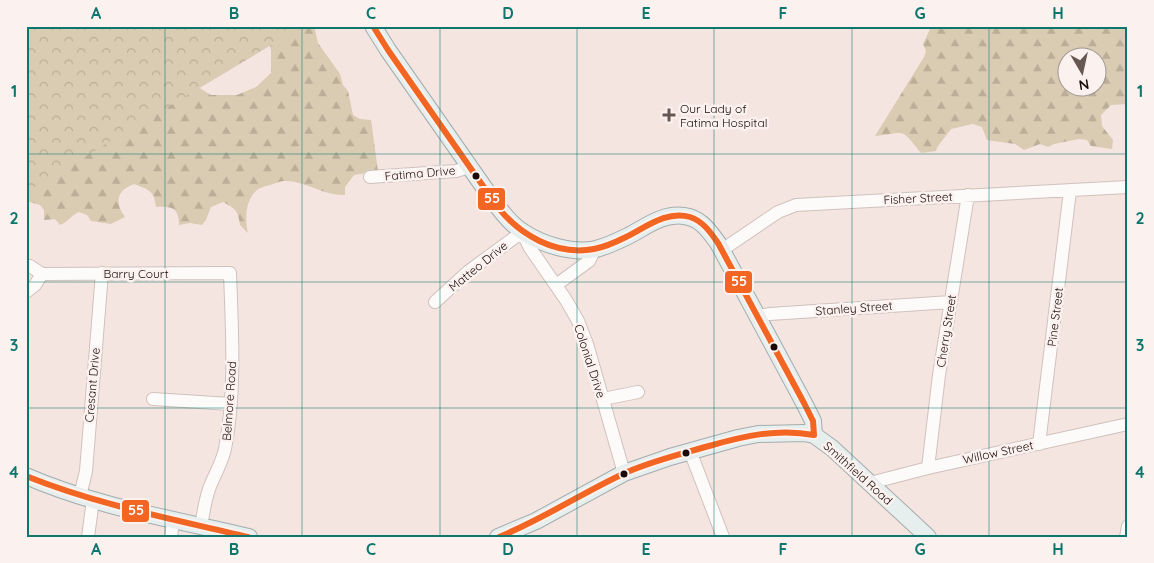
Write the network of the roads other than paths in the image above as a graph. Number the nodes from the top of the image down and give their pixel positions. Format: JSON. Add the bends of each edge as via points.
{"nodes":[{"id":1,"x":373,"y":26,"type":"edge"},
{"id":2,"x":469,"y":167,"type":"junction"},
{"id":3,"x":370,"y":177,"type":"dead end"},
{"id":4,"x":1128,"y":188,"type":"edge"},
{"id":5,"x":1070,"y":191,"type":"junction"},
{"id":6,"x":968,"y":195,"type":"junction"},
{"id":7,"x":522,"y":232,"type":"junction"},
{"id":8,"x":595,"y":249,"type":"junction"},
{"id":9,"x":722,"y":250,"type":"junction"},
{"id":10,"x":26,"y":265,"type":"edge"},
{"id":11,"x":102,"y":273,"type":"junction"},
{"id":12,"x":230,"y":273,"type":"joint"},
{"id":13,"x":42,"y":274,"type":"junction"},
{"id":14,"x":556,"y":285,"type":"junction"},
{"id":15,"x":26,"y":292,"type":"edge"},
{"id":16,"x":435,"y":302,"type":"dead end"},
{"id":17,"x":951,"y":302,"type":"junction"},
{"id":18,"x":757,"y":316,"type":"junction"},
{"id":19,"x":638,"y":392,"type":"dead end"},
{"id":20,"x":153,"y":399,"type":"dead end"},
{"id":21,"x":603,"y":399,"type":"junction"},
{"id":22,"x":230,"y":404,"type":"junction"},
{"id":23,"x":1128,"y":424,"type":"edge"},
{"id":24,"x":814,"y":436,"type":"junction"},
{"id":25,"x":1039,"y":444,"type":"junction"},
{"id":26,"x":690,"y":451,"type":"junction"},
{"id":27,"x":928,"y":468,"type":"junction"},
{"id":28,"x":624,"y":473,"type":"junction"},
{"id":29,"x":26,"y":476,"type":"edge"},
{"id":30,"x":870,"y":483,"type":"junction"},
{"id":31,"x":87,"y":498,"type":"junction"},
{"id":32,"x":174,"y":520,"type":"junction"},
{"id":33,"x":201,"y":525,"type":"junction"},
{"id":34,"x":1128,"y":526,"type":"edge"},
{"id":35,"x":924,"y":536,"type":"edge"},
{"id":36,"x":88,"y":537,"type":"edge"},
{"id":37,"x":171,"y":537,"type":"edge"},
{"id":38,"x":249,"y":537,"type":"edge"},
{"id":39,"x":498,"y":537,"type":"edge"},
{"id":40,"x":723,"y":537,"type":"edge"},
{"id":41,"x":1126,"y":537,"type":"edge"}],
"edges":[{"from":1,"to":2,"type":"main road"},
{"from":2,"to":3,"type":"street","name":"Fatima Drive"},
{"from":2,"to":7,"type":"main road","via":[[500,210]]},
{"from":4,"to":5,"type":"street","name":"Fisher Street"},
{"from":5,"to":6,"type":"street","name":"Fisher Street"},
{"from":5,"to":25,"type":"street","name":"Pine Street"},
{"from":6,"to":9,"type":"street","name":"Fisher Street","via":[[796,205],[778,212]]},
{"from":6,"to":17,"type":"street","name":"Cherry Street"},
{"from":7,"to":8,"type":"main road","via":[[558,247]]},
{"from":7,"to":14,"type":"street","name":"Colonial Drive"},
{"from":7,"to":16,"type":"street","name":"Matteo Drive","via":[[469,271]]},
{"from":8,"to":9,"type":"main road","via":[[614,243],[662,218],[684,216],[702,223]]},
{"from":8,"to":14,"type":"street","via":[[589,261]]},
{"from":9,"to":18,"type":"main road"},
{"from":10,"to":13,"type":"street"},
{"from":11,"to":12,"type":"street","name":"Barry Court"},
{"from":11,"to":13,"type":"street","name":"Barry Court"},
{"from":11,"to":31,"type":"street","name":"Cresant Drive","via":[[86,472]]},
{"from":12,"to":22,"type":"street","name":"Belmore Road","via":[[233,340]]},
{"from":13,"to":15,"type":"street"},
{"from":14,"to":21,"type":"street","name":"Colonial Drive","via":[[578,320]]},
{"from":17,"to":18,"type":"street","name":"Stanley Street"},
{"from":17,"to":27,"type":"street","name":"Cherry Street"},
{"from":18,"to":24,"type":"main road","via":[[814,421]]},
{"from":19,"to":21,"type":"street"},
{"from":20,"to":22,"type":"street"},
{"from":21,"to":28,"type":"street","name":"Colonial Drive"},
{"from":22,"to":33,"type":"street","name":"Belmore Road","via":[[223,456],[210,485]]},
{"from":23,"to":25,"type":"street","name":"Willow Street"},
{"from":24,"to":26,"type":"main road","name":"Smithfield Road","via":[[795,432],[758,434]]},
{"from":24,"to":30,"type":"main road","name":"Smithfield Road"},
{"from":25,"to":27,"type":"street","name":"Willow Street"},
{"from":26,"to":28,"type":"main road","name":"Smithfield Road"},
{"from":26,"to":40,"type":"street"},
{"from":27,"to":30,"type":"street","name":"Willow Street"},
{"from":28,"to":39,"type":"main road","name":"Smithfield Road","via":[[536,521]]},
{"from":29,"to":31,"type":"main road"},
{"from":30,"to":35,"type":"main road","name":"Smithfield Road"},
{"from":31,"to":32,"type":"main road"},
{"from":31,"to":36,"type":"street","name":"Cresant Drive"},
{"from":32,"to":33,"type":"main road"},
{"from":32,"to":37,"type":"street"},
{"from":33,"to":38,"type":"main road"},
{"from":34,"to":41,"type":"street"}]}
